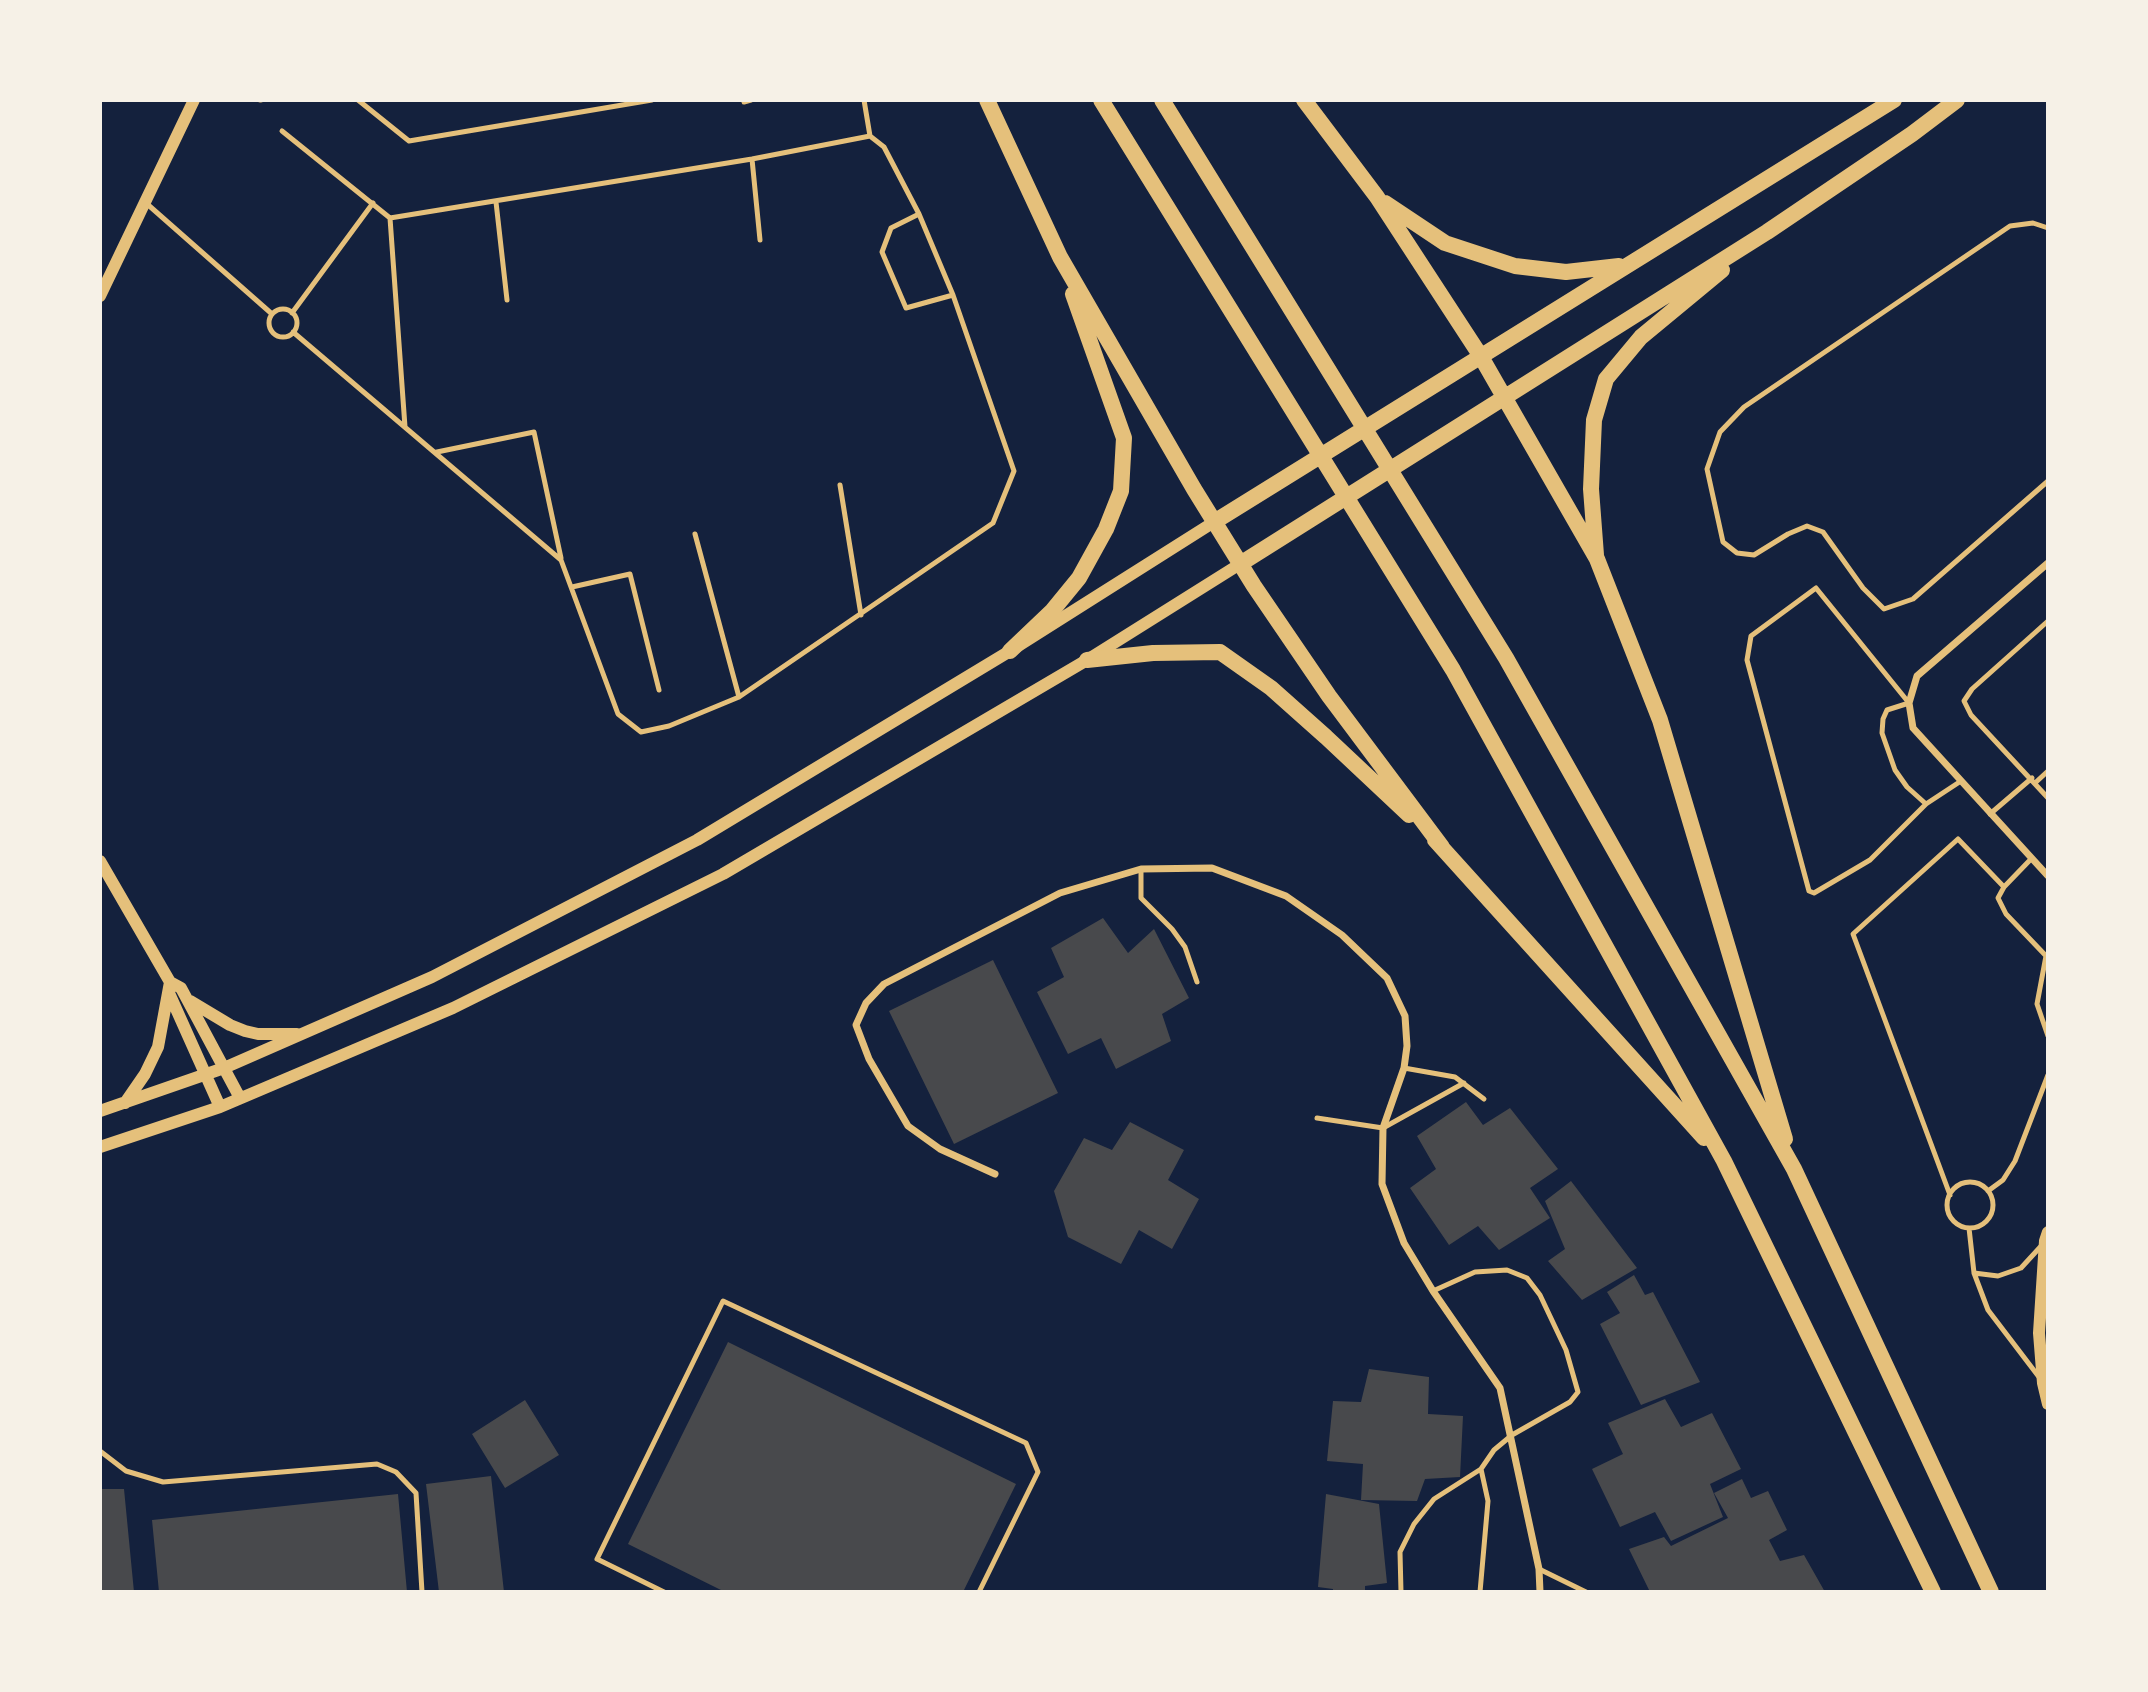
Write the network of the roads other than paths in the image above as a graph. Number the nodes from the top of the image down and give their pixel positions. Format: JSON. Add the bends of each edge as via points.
{"nodes":[{"id":1,"x":194,"y":100,"type":"edge"},
{"id":2,"x":358,"y":100,"type":"edge"},
{"id":3,"x":608,"y":100,"type":"edge"},
{"id":4,"x":652,"y":100,"type":"edge"},
{"id":5,"x":751,"y":100,"type":"edge"},
{"id":6,"x":864,"y":100,"type":"edge"},
{"id":7,"x":987,"y":100,"type":"edge"},
{"id":8,"x":1101,"y":100,"type":"edge"},
{"id":9,"x":1162,"y":100,"type":"edge"},
{"id":10,"x":1304,"y":100,"type":"edge"},
{"id":11,"x":1894,"y":100,"type":"edge"},
{"id":12,"x":1956,"y":100,"type":"edge"},
{"id":13,"x":744,"y":103,"type":"dead end"},
{"id":14,"x":610,"y":109,"type":"junction"},
{"id":15,"x":282,"y":131,"type":"dead end"},
{"id":16,"x":870,"y":136,"type":"junction"},
{"id":17,"x":752,"y":159,"type":"junction"},
{"id":18,"x":1377,"y":197,"type":"junction"},
{"id":19,"x":145,"y":201,"type":"junction"},
{"id":20,"x":496,"y":202,"type":"junction"},
{"id":21,"x":373,"y":203,"type":"junction"},
{"id":22,"x":919,"y":214,"type":"junction"},
{"id":23,"x":390,"y":218,"type":"junction"},
{"id":24,"x":2048,"y":228,"type":"edge"},
{"id":25,"x":1768,"y":232,"type":"junction"},
{"id":26,"x":760,"y":240,"type":"dead end"},
{"id":27,"x":1060,"y":257,"type":"junction"},
{"id":28,"x":1624,"y":265,"type":"junction"},
{"id":29,"x":953,"y":295,"type":"junction"},
{"id":30,"x":100,"y":296,"type":"edge"},
{"id":31,"x":507,"y":300,"type":"dead end"},
{"id":32,"x":292,"y":313,"type":"junction"},
{"id":33,"x":272,"y":314,"type":"junction"},
{"id":34,"x":293,"y":332,"type":"junction"},
{"id":35,"x":1480,"y":355,"type":"junction"},
{"id":36,"x":1504,"y":396,"type":"junction"},
{"id":37,"x":405,"y":427,"type":"junction"},
{"id":38,"x":436,"y":452,"type":"junction"},
{"id":39,"x":2048,"y":481,"type":"edge"},
{"id":40,"x":840,"y":485,"type":"dead end"},
{"id":41,"x":1214,"y":522,"type":"junction"},
{"id":42,"x":695,"y":534,"type":"dead end"},
{"id":43,"x":1597,"y":559,"type":"junction"},
{"id":44,"x":561,"y":560,"type":"junction"},
{"id":45,"x":2048,"y":563,"type":"edge"},
{"id":46,"x":1240,"y":564,"type":"junction"},
{"id":47,"x":572,"y":587,"type":"junction"},
{"id":48,"x":861,"y":615,"type":"junction"},
{"id":49,"x":2048,"y":621,"type":"edge"},
{"id":50,"x":1010,"y":651,"type":"junction"},
{"id":51,"x":1087,"y":660,"type":"junction"},
{"id":52,"x":659,"y":690,"type":"dead end"},
{"id":53,"x":739,"y":698,"type":"junction"},
{"id":54,"x":1909,"y":703,"type":"junction"},
{"id":55,"x":2048,"y":771,"type":"edge"},
{"id":56,"x":2033,"y":780,"type":"junction"},
{"id":57,"x":1961,"y":781,"type":"junction"},
{"id":58,"x":2048,"y":798,"type":"edge"},
{"id":59,"x":1926,"y":804,"type":"junction"},
{"id":60,"x":1990,"y":814,"type":"junction"},
{"id":61,"x":1442,"y":847,"type":"junction"},
{"id":62,"x":2031,"y":859,"type":"junction"},
{"id":63,"x":100,"y":861,"type":"edge"},
{"id":64,"x":1141,"y":869,"type":"junction"},
{"id":65,"x":2048,"y":876,"type":"edge"},
{"id":66,"x":2004,"y":887,"type":"junction"},
{"id":67,"x":2047,"y":957,"type":"edge"},
{"id":68,"x":1197,"y":982,"type":"dead end"},
{"id":69,"x":169,"y":987,"type":"junction"},
{"id":70,"x":187,"y":999,"type":"junction"},
{"id":71,"x":300,"y":1034,"type":"junction"},
{"id":72,"x":2048,"y":1036,"type":"edge"},
{"id":73,"x":1404,"y":1068,"type":"junction"},
{"id":74,"x":224,"y":1069,"type":"junction"},
{"id":75,"x":207,"y":1075,"type":"junction"},
{"id":76,"x":2048,"y":1075,"type":"edge"},
{"id":77,"x":1464,"y":1083,"type":"junction"},
{"id":78,"x":240,"y":1098,"type":"junction"},
{"id":79,"x":1484,"y":1099,"type":"dead end"},
{"id":80,"x":125,"y":1102,"type":"junction"},
{"id":81,"x":220,"y":1107,"type":"junction"},
{"id":82,"x":100,"y":1111,"type":"edge"},
{"id":83,"x":1317,"y":1118,"type":"dead end"},
{"id":84,"x":1383,"y":1128,"type":"junction"},
{"id":85,"x":100,"y":1147,"type":"edge"},
{"id":86,"x":1724,"y":1161,"type":"junction"},
{"id":87,"x":1794,"y":1169,"type":"junction"},
{"id":88,"x":995,"y":1174,"type":"dead end"},
{"id":89,"x":1988,"y":1191,"type":"junction"},
{"id":90,"x":1950,"y":1195,"type":"junction"},
{"id":91,"x":1969,"y":1228,"type":"junction"},
{"id":92,"x":2047,"y":1237,"type":"edge"},
{"id":93,"x":1974,"y":1273,"type":"junction"},
{"id":94,"x":1433,"y":1291,"type":"junction"},
{"id":95,"x":2043,"y":1383,"type":"junction"},
{"id":96,"x":2048,"y":1404,"type":"edge"},
{"id":97,"x":1512,"y":1435,"type":"junction"},
{"id":98,"x":100,"y":1451,"type":"edge"},
{"id":99,"x":1481,"y":1469,"type":"junction"},
{"id":100,"x":1539,"y":1569,"type":"junction"},
{"id":101,"x":422,"y":1592,"type":"edge"},
{"id":102,"x":664,"y":1592,"type":"edge"},
{"id":103,"x":979,"y":1592,"type":"edge"},
{"id":104,"x":1401,"y":1592,"type":"edge"},
{"id":105,"x":1480,"y":1592,"type":"edge"},
{"id":106,"x":1541,"y":1592,"type":"edge"},
{"id":107,"x":1586,"y":1592,"type":"edge"},
{"id":108,"x":1934,"y":1592,"type":"edge"},
{"id":109,"x":1992,"y":1592,"type":"edge"}],
"edges":[{"from":1,"to":19,"type":"street"},
{"from":2,"to":14,"type":"lane","via":[[409,141]]},
{"from":3,"to":14,"type":"lane"},
{"from":4,"to":14,"type":"lane"},
{"from":5,"to":13,"type":"lane"},
{"from":6,"to":16,"type":"lane"},
{"from":7,"to":27,"type":"main road"},
{"from":8,"to":86,"type":"main road","via":[[1453,670]]},
{"from":9,"to":87,"type":"main road","via":[[1506,658]]},
{"from":10,"to":18,"type":"main road"},
{"from":11,"to":28,"type":"main road"},
{"from":12,"to":25,"type":"main road"},
{"from":15,"to":21,"type":"lane"},
{"from":16,"to":17,"type":"lane"},
{"from":16,"to":22,"type":"lane","via":[[884,147]]},
{"from":17,"to":20,"type":"lane"},
{"from":17,"to":26,"type":"lane"},
{"from":18,"to":28,"type":"main road","via":[[1444,243],[1515,266],[1566,272]]},
{"from":18,"to":35,"type":"main road"},
{"from":19,"to":30,"type":"street"},
{"from":19,"to":33,"type":"lane"},
{"from":20,"to":23,"type":"lane"},
{"from":20,"to":31,"type":"lane"},
{"from":21,"to":23,"type":"lane"},
{"from":21,"to":32,"type":"lane"},
{"from":22,"to":29,"type":"lane"},
{"from":22,"to":29,"type":"lane","via":[[891,228],[882,252],[906,308]]},
{"from":23,"to":37,"type":"lane"},
{"from":24,"to":39,"type":"lane","via":[[2033,223],[2010,226],[1744,407],[1720,432],[1707,469],[1723,542],[1737,553],[1754,555],[1807,526],[1822,532],[1884,609],[1913,599]]},
{"from":25,"to":36,"type":"main road"},
{"from":25,"to":43,"type":"main road","via":[[1641,337],[1606,379],[1594,421],[1591,475]]},
{"from":27,"to":41,"type":"main road"},
{"from":27,"to":50,"type":"main road","via":[[1124,438],[1121,491],[1079,578]]},
{"from":28,"to":35,"type":"main road"},
{"from":29,"to":48,"type":"lane","via":[[1014,471],[993,523]]},
{"from":32,"to":33,"type":"lane","via":[[284,309]]},
{"from":32,"to":34,"type":"lane","via":[[297,322]]},
{"from":33,"to":34,"type":"lane","via":[[273,333],[283,337]]},
{"from":34,"to":37,"type":"lane"},
{"from":35,"to":36,"type":"main road"},
{"from":35,"to":41,"type":"main road"},
{"from":36,"to":43,"type":"main road"},
{"from":36,"to":46,"type":"main road"},
{"from":37,"to":38,"type":"lane"},
{"from":38,"to":44,"type":"lane"},
{"from":38,"to":44,"type":"lane","via":[[534,432]]},
{"from":40,"to":48,"type":"lane"},
{"from":41,"to":46,"type":"main road"},
{"from":41,"to":50,"type":"street"},
{"from":42,"to":53,"type":"lane"},
{"from":43,"to":87,"type":"main road","via":[[1660,720]]},
{"from":44,"to":47,"type":"lane"},
{"from":45,"to":54,"type":"street","via":[[1917,676]]},
{"from":46,"to":51,"type":"street"},
{"from":46,"to":61,"type":"main road","via":[[1329,696]]},
{"from":47,"to":52,"type":"lane","via":[[630,574]]},
{"from":47,"to":53,"type":"lane","via":[[618,714],[641,733]]},
{"from":48,"to":53,"type":"lane"},
{"from":49,"to":56,"type":"lane","via":[[1964,701],[1971,715]]},
{"from":50,"to":71,"type":"street","via":[[697,840],[432,977]]},
{"from":51,"to":61,"type":"main road","via":[[1220,652],[1271,688]]},
{"from":51,"to":78,"type":"street","via":[[723,874],[453,1008]]},
{"from":54,"to":57,"type":"street","via":[[1913,727]]},
{"from":54,"to":59,"type":"lane","via":[[1887,710],[1882,733],[1895,770]]},
{"from":54,"to":59,"type":"lane","via":[[1816,587],[1751,636],[1747,660],[1809,891],[1815,892],[1870,860]]},
{"from":55,"to":56,"type":"lane"},
{"from":56,"to":58,"type":"lane"},
{"from":56,"to":60,"type":"lane"},
{"from":57,"to":59,"type":"lane"},
{"from":57,"to":60,"type":"street"},
{"from":60,"to":62,"type":"street"},
{"from":61,"to":86,"type":"main road"},
{"from":62,"to":65,"type":"street"},
{"from":62,"to":66,"type":"lane"},
{"from":63,"to":69,"type":"street"},
{"from":64,"to":68,"type":"lane","via":[[1141,898],[1185,947]]},
{"from":64,"to":73,"type":"street","via":[[1212,868],[1286,896],[1342,935],[1387,978],[1405,1016]]},
{"from":64,"to":88,"type":"street","via":[[1060,893],[884,984],[866,1003],[856,1025],[869,1059],[908,1126],[940,1149]]},
{"from":66,"to":67,"type":"lane","via":[[1998,898],[2006,914]]},
{"from":66,"to":90,"type":"lane","via":[[1958,839],[1853,934]]},
{"from":67,"to":72,"type":"lane","via":[[2037,1004]]},
{"from":69,"to":70,"type":"street","via":[[180,988]]},
{"from":69,"to":75,"type":"street"},
{"from":69,"to":80,"type":"street","via":[[158,1047]]},
{"from":70,"to":71,"type":"street","via":[[245,1031]]},
{"from":70,"to":74,"type":"street"},
{"from":71,"to":74,"type":"street"},
{"from":73,"to":77,"type":"lane","via":[[1455,1077]]},
{"from":73,"to":84,"type":"street"},
{"from":74,"to":75,"type":"street"},
{"from":74,"to":78,"type":"street"},
{"from":75,"to":80,"type":"street"},
{"from":75,"to":81,"type":"street"},
{"from":76,"to":89,"type":"lane","via":[[2015,1161],[2003,1180]]},
{"from":77,"to":79,"type":"lane"},
{"from":77,"to":84,"type":"lane"},
{"from":78,"to":81,"type":"street"},
{"from":80,"to":82,"type":"street"},
{"from":81,"to":85,"type":"street"},
{"from":83,"to":84,"type":"lane"},
{"from":84,"to":94,"type":"street","via":[[1382,1184],[1404,1243]]},
{"from":86,"to":108,"type":"main road"},
{"from":87,"to":109,"type":"main road"},
{"from":89,"to":90,"type":"lane","via":[[1968,1182]]},
{"from":89,"to":91,"type":"lane","via":[[1992,1212],[1983,1224]]},
{"from":90,"to":91,"type":"lane","via":[[1950,1217]]},
{"from":91,"to":93,"type":"lane"},
{"from":92,"to":93,"type":"lane","via":[[2021,1268],[1998,1276]]},
{"from":92,"to":95,"type":"street","via":[[2039,1333]]},
{"from":93,"to":95,"type":"lane","via":[[1988,1310]]},
{"from":94,"to":97,"type":"street","via":[[1500,1388]]},
{"from":94,"to":97,"type":"lane","via":[[1475,1272],[1507,1270],[1527,1278],[1540,1295],[1566,1350],[1578,1392],[1570,1402]]},
{"from":95,"to":96,"type":"street"},
{"from":97,"to":99,"type":"lane"},
{"from":97,"to":100,"type":"street"},
{"from":98,"to":101,"type":"lane","via":[[126,1471],[163,1482],[377,1464],[396,1472],[416,1493]]},
{"from":99,"to":104,"type":"lane","via":[[1434,1499],[1414,1524],[1400,1552]]},
{"from":99,"to":105,"type":"lane","via":[[1488,1502]]},
{"from":100,"to":106,"type":"street"},
{"from":100,"to":107,"type":"lane"},
{"from":102,"to":103,"type":"lane","via":[[597,1559],[723,1301],[1026,1443],[1038,1472]]}]}
